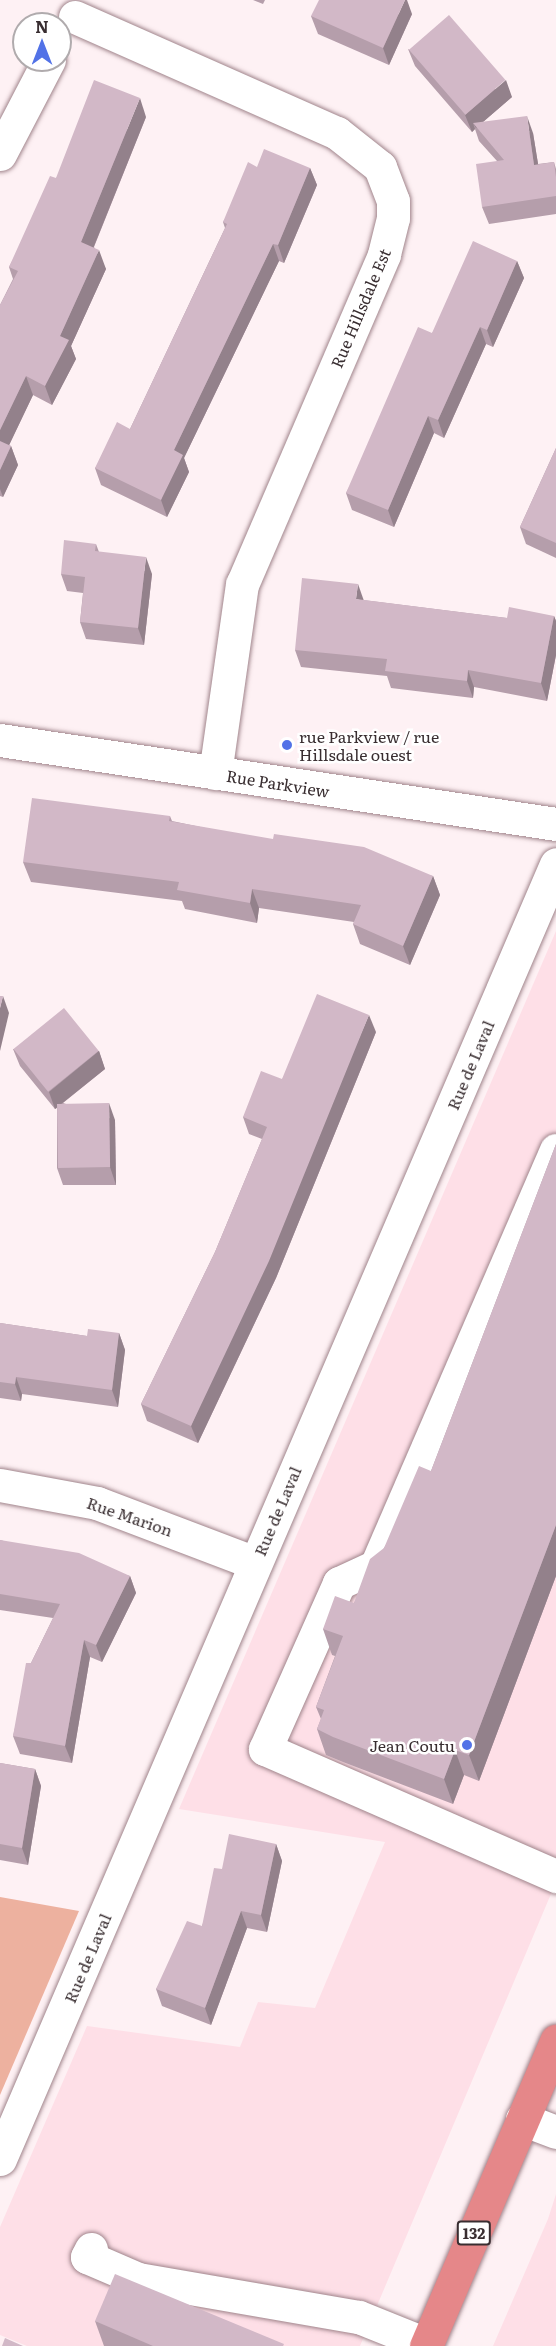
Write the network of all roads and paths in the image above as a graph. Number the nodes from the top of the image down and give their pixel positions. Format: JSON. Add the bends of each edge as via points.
{"nodes":[{"id":1,"x":73,"y":19,"type":"edge"},
{"id":2,"x":41,"y":72,"type":"edge"},
{"id":3,"x":8,"y":119,"type":"edge"},
{"id":4,"x":0,"y":154,"type":"edge"},
{"id":5,"x":0,"y":740,"type":"edge"},
{"id":6,"x":215,"y":773,"type":"junction"},
{"id":7,"x":556,"y":824,"type":"edge"},
{"id":8,"x":556,"y":864,"type":"edge"},
{"id":9,"x":556,"y":1150,"type":"edge"},
{"id":10,"x":0,"y":1485,"type":"edge"},
{"id":11,"x":255,"y":1563,"type":"junction"},
{"id":12,"x":556,"y":1876,"type":"edge"},
{"id":13,"x":556,"y":2042,"type":"edge"},
{"id":14,"x":522,"y":2119,"type":"junction"},
{"id":15,"x":556,"y":2132,"type":"edge"},
{"id":16,"x":0,"y":2159,"type":"edge"},
{"id":17,"x":91,"y":2249,"type":"dead end"},
{"id":18,"x":426,"y":2345,"type":"edge"}],
"edges":[{"from":1,"to":6,"type":"street","name":"Rue Hillsdale Est","via":[[337,134],[368,154],[380,167],[393,201],[392,228],[384,255],[242,584]]},
{"from":2,"to":3,"type":"street"},
{"from":3,"to":4,"type":"street"},
{"from":5,"to":6,"type":"street","name":"Rue Parkview"},
{"from":6,"to":7,"type":"street","name":"Rue Parkview"},
{"from":8,"to":11,"type":"street","name":"Rue de Laval"},
{"from":9,"to":12,"type":"street","via":[[376,1566],[339,1583],[265,1749]]},
{"from":10,"to":11,"type":"street","name":"Rue Marion","via":[[97,1503]]},
{"from":11,"to":16,"type":"street","name":"Rue de Laval"},
{"from":13,"to":14,"type":"highway","number":"132"},
{"from":14,"to":15,"type":"street"},
{"from":14,"to":18,"type":"highway","number":"132"},
{"from":17,"to":18,"type":"street","via":[[87,2257],[138,2279],[359,2317]]}]}
